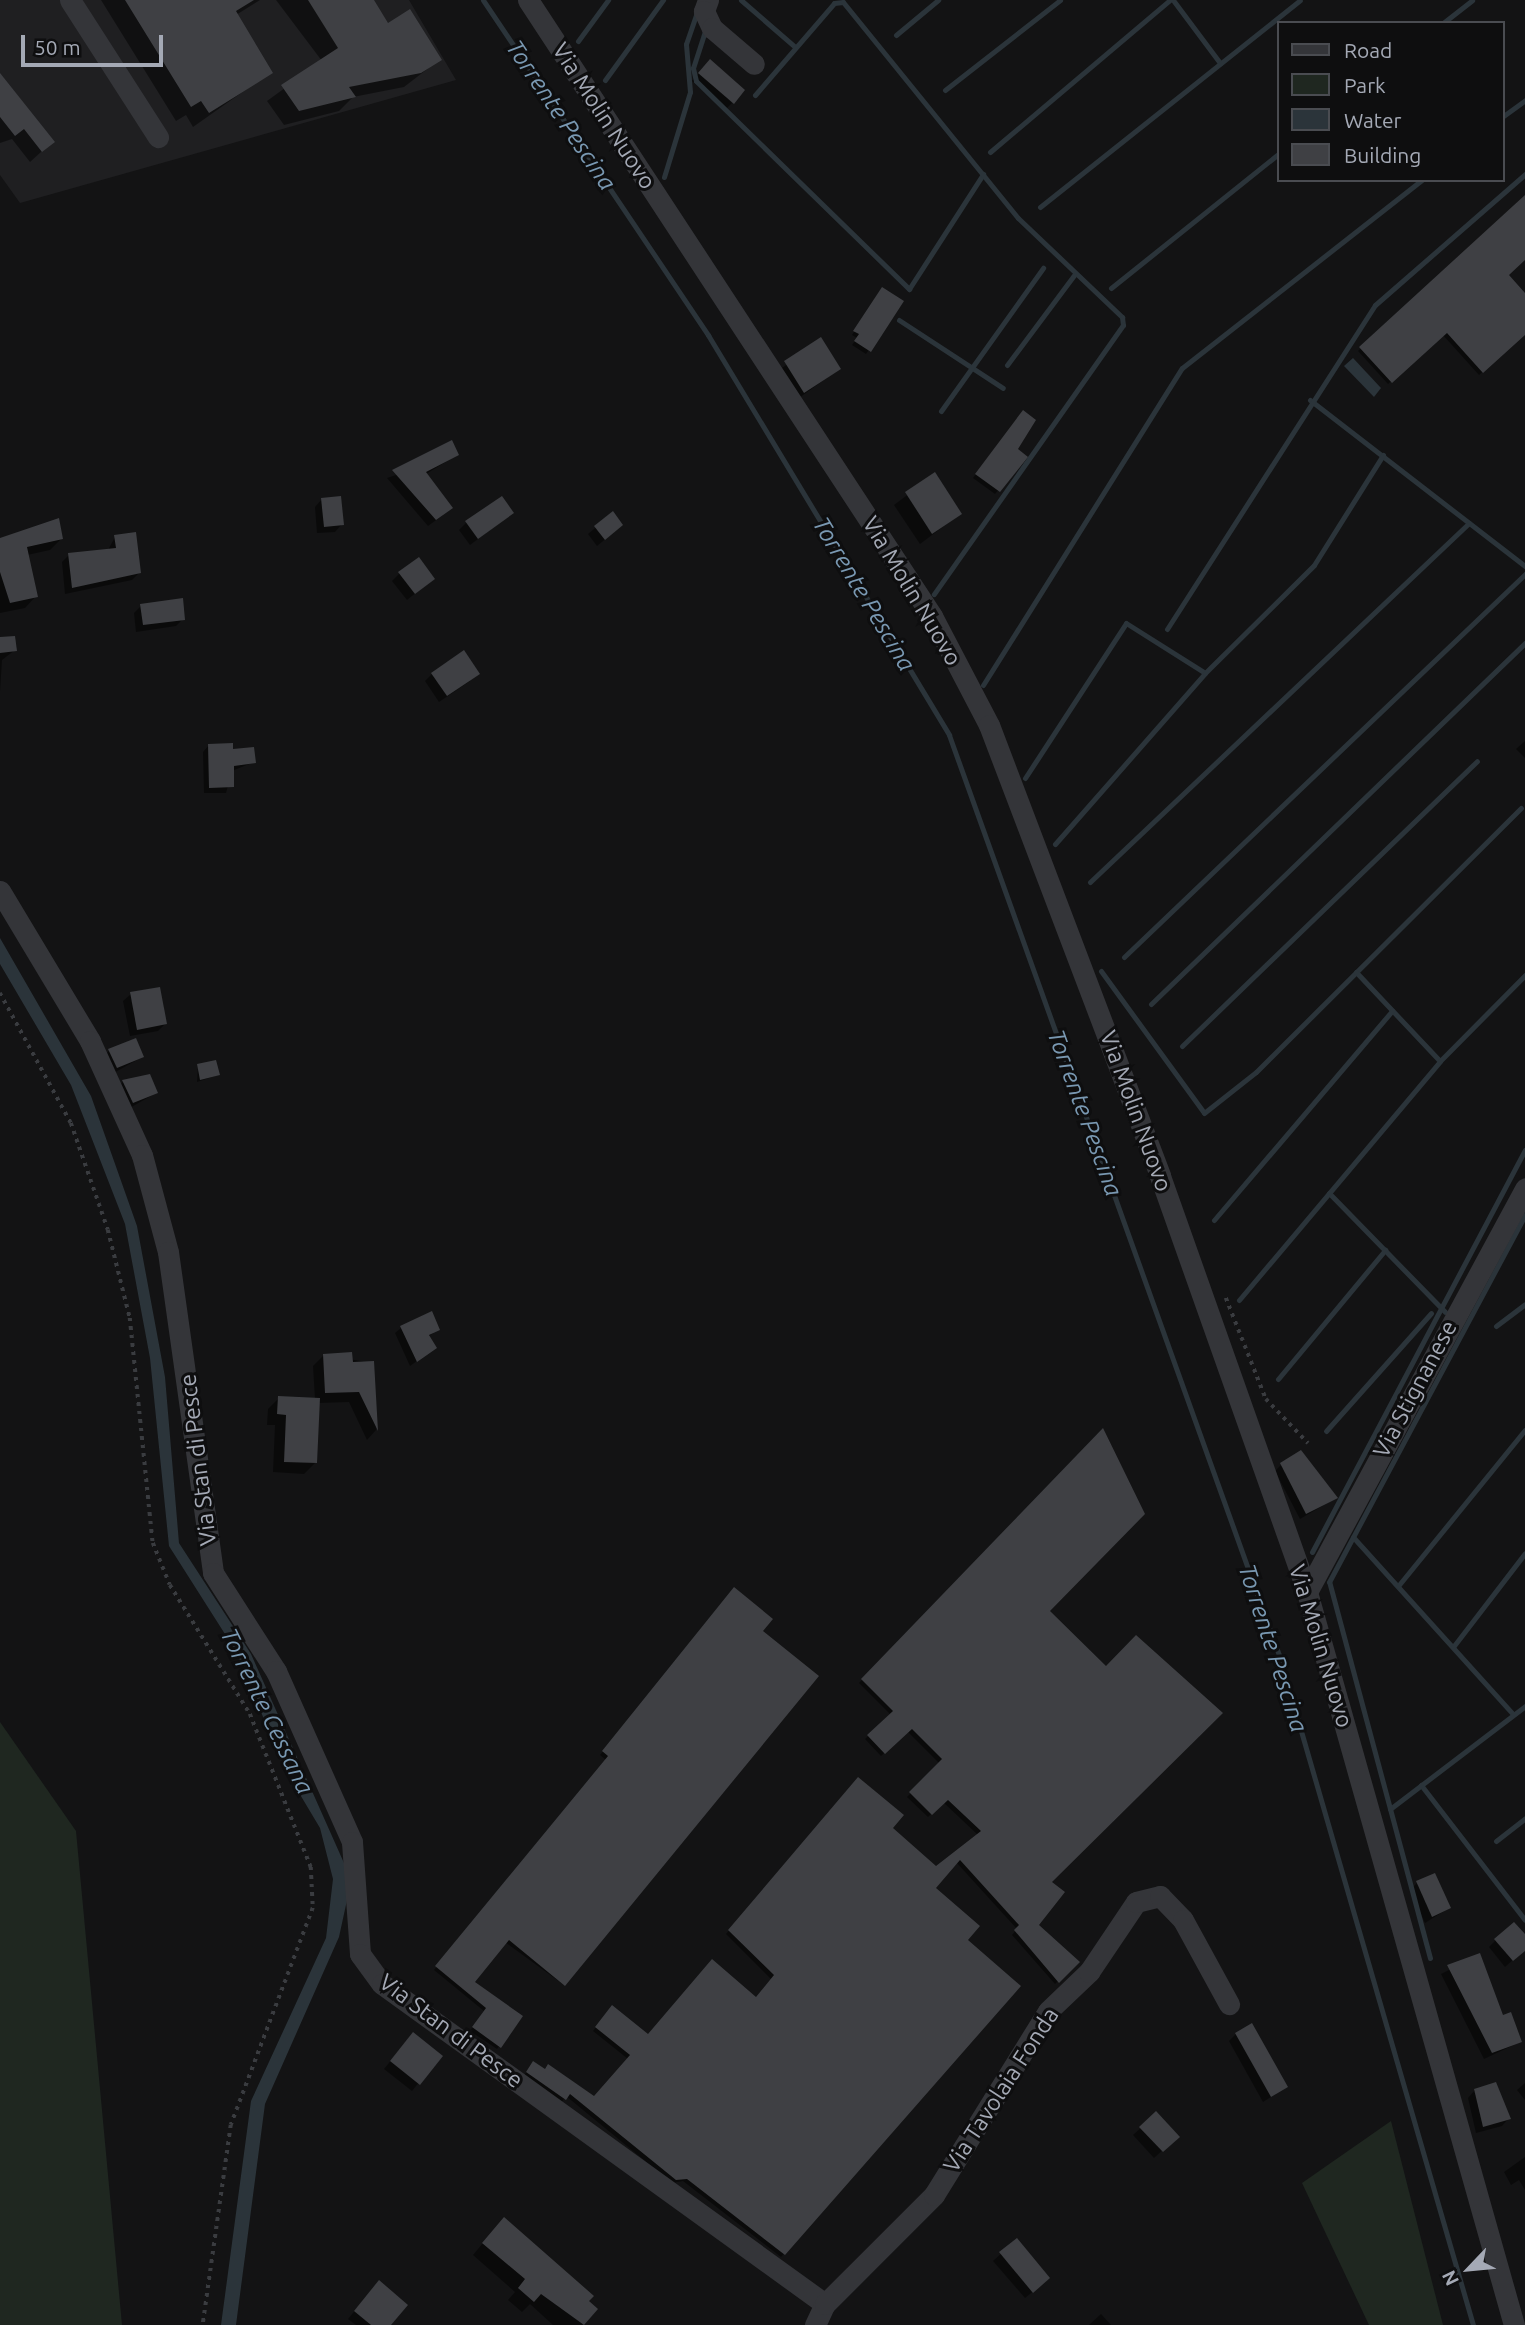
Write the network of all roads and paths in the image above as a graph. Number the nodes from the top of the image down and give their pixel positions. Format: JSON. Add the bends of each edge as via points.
{"nodes":[{"id":1,"x":70,"y":0,"type":"edge"},
{"id":2,"x":528,"y":0,"type":"edge"},
{"id":3,"x":708,"y":0,"type":"edge"},
{"id":4,"x":754,"y":64,"type":"dead end"},
{"id":5,"x":158,"y":138,"type":"dead end"},
{"id":6,"x":0,"y":891,"type":"edge"},
{"id":7,"x":0,"y":993,"type":"edge"},
{"id":8,"x":1525,"y":1188,"type":"edge"},
{"id":9,"x":1223,"y":1289,"type":"dead end"},
{"id":10,"x":1308,"y":1443,"type":"dead end"},
{"id":11,"x":1307,"y":1592,"type":"junction"},
{"id":12,"x":1229,"y":2004,"type":"dead end"},
{"id":13,"x":825,"y":2304,"type":"junction"},
{"id":14,"x":203,"y":2325,"type":"edge"},
{"id":15,"x":815,"y":2325,"type":"edge"},
{"id":16,"x":1514,"y":2325,"type":"edge"}],
"edges":[{"from":1,"to":5,"type":"street"},
{"from":2,"to":11,"type":"street","name":"Via Molin Nuovo","via":[[932,616],[989,725],[1155,1163]]},
{"from":3,"to":4,"type":"street","via":[[704,11],[712,28]]},
{"from":6,"to":13,"type":"street","name":"Via Stan di Pesce","via":[[90,1041],[142,1155],[170,1265],[213,1573],[276,1671],[352,1842],[360,1954],[382,1984]]},
{"from":7,"to":14,"type":"path","via":[[71,1122],[108,1230],[130,1318],[153,1543],[170,1585],[250,1714],[314,1888],[313,1908],[230,2125]]},
{"from":8,"to":11,"type":"street","name":"Via Stignanese"},
{"from":9,"to":10,"type":"path","via":[[1266,1399]]},
{"from":11,"to":16,"type":"street","name":"Via Molin Nuovo"},
{"from":12,"to":13,"type":"street","name":"Via Tavolaia Fonda","via":[[1183,1920],[1160,1896],[1136,1902],[1088,1972],[1048,2011],[934,2195]]},
{"from":13,"to":15,"type":"street","name":"Via Tavolaia Fonda"}]}
